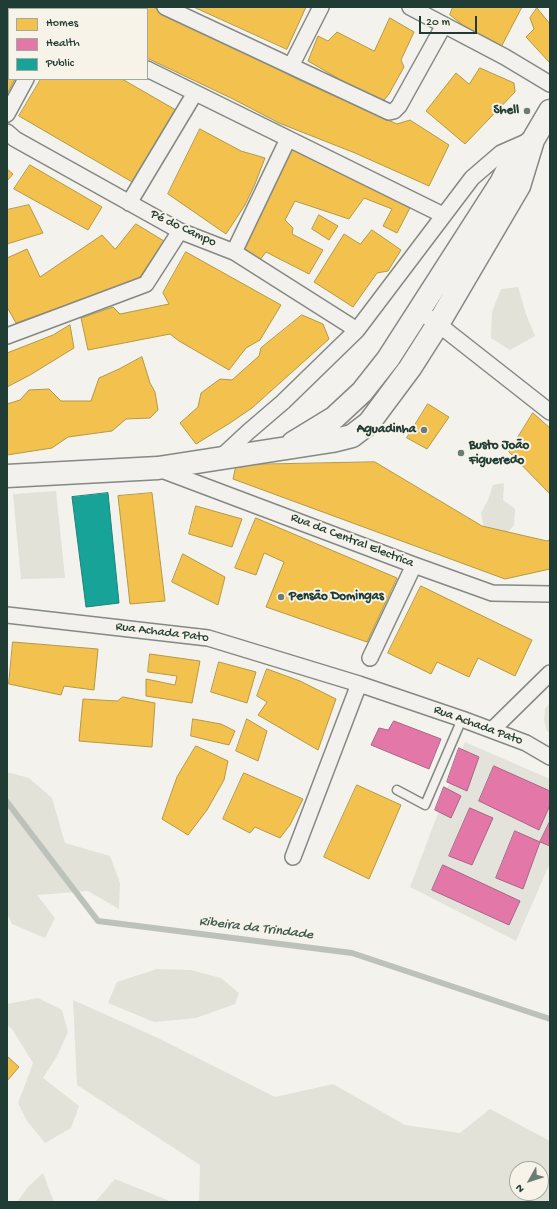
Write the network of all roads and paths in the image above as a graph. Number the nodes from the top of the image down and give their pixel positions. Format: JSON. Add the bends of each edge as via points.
{"nodes":[{"id":1,"x":165,"y":7,"type":"edge"},
{"id":2,"x":321,"y":7,"type":"edge"},
{"id":3,"x":410,"y":7,"type":"edge"},
{"id":4,"x":444,"y":25,"type":"junction"},
{"id":5,"x":291,"y":66,"type":"junction"},
{"id":6,"x":148,"y":70,"type":"edge"},
{"id":7,"x":25,"y":80,"type":"edge"},
{"id":8,"x":550,"y":84,"type":"edge"},
{"id":9,"x":195,"y":93,"type":"junction"},
{"id":10,"x":550,"y":111,"type":"edge"},
{"id":11,"x":7,"y":114,"type":"edge"},
{"id":12,"x":7,"y":132,"type":"edge"},
{"id":13,"x":288,"y":139,"type":"junction"},
{"id":14,"x":533,"y":140,"type":"junction"},
{"id":15,"x":130,"y":203,"type":"junction"},
{"id":16,"x":443,"y":215,"type":"junction"},
{"id":17,"x":180,"y":231,"type":"junction"},
{"id":18,"x":234,"y":252,"type":"junction"},
{"id":19,"x":419,"y":311,"type":"junction"},
{"id":20,"x":438,"y":324,"type":"junction"},
{"id":21,"x":357,"y":330,"type":"junction"},
{"id":22,"x":7,"y":336,"type":"edge"},
{"id":23,"x":550,"y":412,"type":"edge"},
{"id":24,"x":284,"y":448,"type":"junction"},
{"id":25,"x":220,"y":459,"type":"junction"},
{"id":26,"x":158,"y":468,"type":"junction"},
{"id":27,"x":7,"y":476,"type":"edge"},
{"id":28,"x":414,"y":565,"type":"junction"},
{"id":29,"x":550,"y":594,"type":"edge"},
{"id":30,"x":7,"y":615,"type":"edge"},
{"id":31,"x":370,"y":658,"type":"dead end"},
{"id":32,"x":550,"y":673,"type":"edge"},
{"id":33,"x":359,"y":684,"type":"junction"},
{"id":34,"x":462,"y":719,"type":"junction"},
{"id":35,"x":492,"y":730,"type":"junction"},
{"id":36,"x":550,"y":757,"type":"edge"},
{"id":37,"x":397,"y":790,"type":"dead end"},
{"id":38,"x":292,"y":857,"type":"dead end"}],
"edges":[{"from":1,"to":5,"type":"street"},
{"from":2,"to":5,"type":"street"},
{"from":3,"to":4,"type":"street"},
{"from":4,"to":5,"type":"street","via":[[400,106],[394,111],[388,112]]},
{"from":4,"to":8,"type":"street","via":[[505,56]]},
{"from":6,"to":9,"type":"street"},
{"from":7,"to":11,"type":"street"},
{"from":9,"to":13,"type":"street"},
{"from":9,"to":15,"type":"street"},
{"from":10,"to":14,"type":"main road"},
{"from":12,"to":15,"type":"street","name":"Pé do Campo","via":[[15,139]]},
{"from":13,"to":16,"type":"street"},
{"from":13,"to":18,"type":"street"},
{"from":14,"to":16,"type":"street","via":[[501,153],[472,178]]},
{"from":14,"to":19,"type":"main road","via":[[511,163],[501,183]]},
{"from":14,"to":20,"type":"main road","via":[[519,186]]},
{"from":15,"to":17,"type":"street","name":"Pé do Campo"},
{"from":16,"to":21,"type":"street"},
{"from":17,"to":18,"type":"street","name":"Pé do Campo"},
{"from":17,"to":22,"type":"street","via":[[146,284]]},
{"from":18,"to":21,"type":"street","name":"Pé do Campo"},
{"from":19,"to":20,"type":"street"},
{"from":19,"to":24,"type":"main road","via":[[388,359],[362,392],[334,418]]},
{"from":20,"to":23,"type":"street"},
{"from":20,"to":24,"type":"main road","via":[[410,368],[369,423],[352,436]]},
{"from":21,"to":25,"type":"street"},
{"from":24,"to":25,"type":"main road"},
{"from":25,"to":26,"type":"main road"},
{"from":26,"to":27,"type":"main road"},
{"from":26,"to":28,"type":"street","name":"Rua da Central Electrica"},
{"from":28,"to":29,"type":"street","name":"Rua da Central Electrica","via":[[492,593]]},
{"from":28,"to":31,"type":"street"},
{"from":30,"to":33,"type":"street","name":"Rua Achada Pato","via":[[208,638]]},
{"from":32,"to":35,"type":"street"},
{"from":33,"to":34,"type":"street","name":"Rua Achada Pato"},
{"from":33,"to":38,"type":"street"},
{"from":34,"to":35,"type":"street","name":"Rua Achada Pato"},
{"from":34,"to":37,"type":"lane","via":[[425,806]]},
{"from":35,"to":36,"type":"street","name":"Rua Achada Pato","via":[[526,743]]}]}
